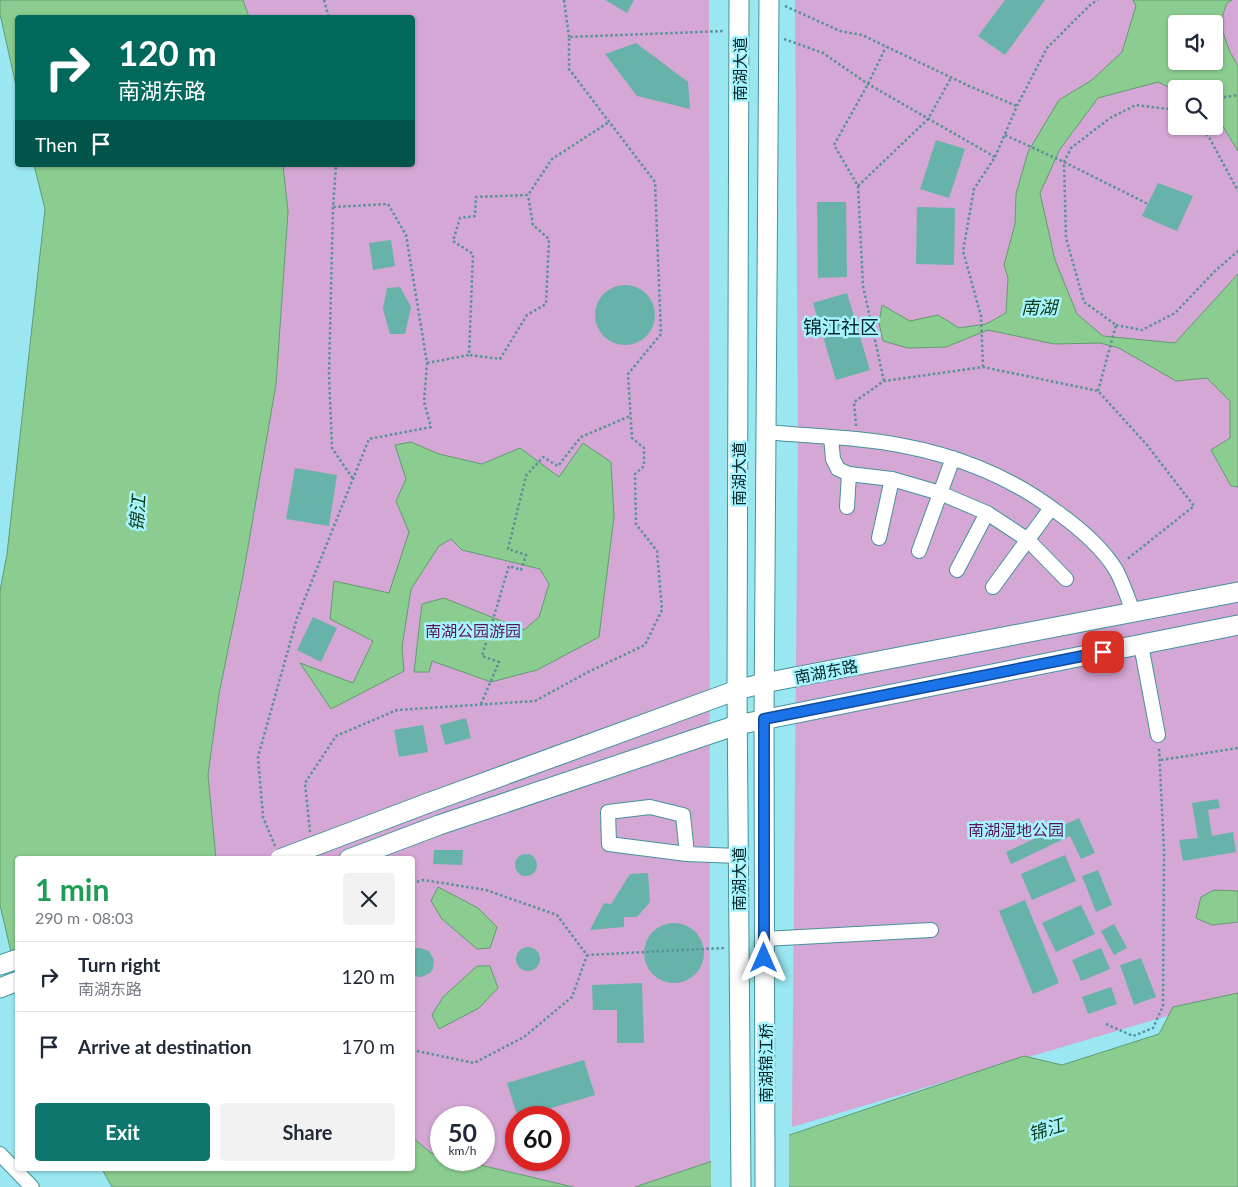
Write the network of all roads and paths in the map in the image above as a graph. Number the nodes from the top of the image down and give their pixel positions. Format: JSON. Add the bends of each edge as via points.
{"nodes":[{"id":1,"x":324,"y":0,"type":"edge"},
{"id":2,"x":564,"y":0,"type":"edge"},
{"id":3,"x":739,"y":0,"type":"edge"},
{"id":4,"x":1098,"y":0,"type":"edge"},
{"id":5,"x":775,"y":2,"type":"edge"},
{"id":6,"x":328,"y":15,"type":"edge"},
{"id":7,"x":739,"y":30,"type":"junction"},
{"id":8,"x":768,"y":33,"type":"junction"},
{"id":9,"x":569,"y":37,"type":"junction"},
{"id":10,"x":886,"y":46,"type":"junction"},
{"id":11,"x":951,"y":78,"type":"junction"},
{"id":12,"x":868,"y":84,"type":"junction"},
{"id":13,"x":1238,"y":95,"type":"edge"},
{"id":14,"x":1223,"y":98,"type":"edge"},
{"id":15,"x":1017,"y":106,"type":"junction"},
{"id":16,"x":1168,"y":109,"type":"edge"},
{"id":17,"x":928,"y":119,"type":"junction"},
{"id":18,"x":609,"y":122,"type":"junction"},
{"id":19,"x":1005,"y":135,"type":"junction"},
{"id":20,"x":1207,"y":135,"type":"edge"},
{"id":21,"x":995,"y":157,"type":"junction"},
{"id":22,"x":1064,"y":162,"type":"junction"},
{"id":23,"x":336,"y":167,"type":"edge"},
{"id":24,"x":858,"y":186,"type":"junction"},
{"id":25,"x":1238,"y":190,"type":"edge"},
{"id":26,"x":528,"y":196,"type":"junction"},
{"id":27,"x":1148,"y":204,"type":"dead end"},
{"id":28,"x":333,"y":207,"type":"junction"},
{"id":29,"x":1238,"y":251,"type":"edge"},
{"id":30,"x":1116,"y":325,"type":"junction"},
{"id":31,"x":469,"y":355,"type":"junction"},
{"id":32,"x":427,"y":363,"type":"junction"},
{"id":33,"x":982,"y":367,"type":"junction"},
{"id":34,"x":884,"y":381,"type":"junction"},
{"id":35,"x":1098,"y":391,"type":"junction"},
{"id":36,"x":630,"y":416,"type":"junction"},
{"id":37,"x":766,"y":432,"type":"junction"},
{"id":38,"x":831,"y":437,"type":"junction"},
{"id":39,"x":857,"y":439,"type":"junction"},
{"id":40,"x":953,"y":458,"type":"junction"},
{"id":41,"x":849,"y":474,"type":"junction"},
{"id":42,"x":892,"y":478,"type":"junction"},
{"id":43,"x":353,"y":479,"type":"junction"},
{"id":44,"x":940,"y":493,"type":"junction"},
{"id":45,"x":846,"y":507,"type":"dead end"},
{"id":46,"x":1051,"y":508,"type":"junction"},
{"id":47,"x":988,"y":513,"type":"junction"},
{"id":48,"x":879,"y":538,"type":"dead end"},
{"id":49,"x":1028,"y":540,"type":"junction"},
{"id":50,"x":919,"y":551,"type":"dead end"},
{"id":51,"x":1115,"y":569,"type":"junction"},
{"id":52,"x":957,"y":570,"type":"dead end"},
{"id":53,"x":1066,"y":579,"type":"dead end"},
{"id":54,"x":993,"y":587,"type":"dead end"},
{"id":55,"x":1238,"y":592,"type":"edge"},
{"id":56,"x":1133,"y":612,"type":"junction"},
{"id":57,"x":1238,"y":625,"type":"edge"},
{"id":58,"x":1141,"y":645,"type":"junction"},
{"id":59,"x":764,"y":683,"type":"junction"},
{"id":60,"x":737,"y":690,"type":"junction"},
{"id":61,"x":481,"y":704,"type":"junction"},
{"id":62,"x":764,"y":719,"type":"junction"},
{"id":63,"x":737,"y":725,"type":"junction"},
{"id":64,"x":1158,"y":735,"type":"joint"},
{"id":65,"x":1238,"y":748,"type":"edge"},
{"id":66,"x":1161,"y":760,"type":"junction"},
{"id":67,"x":313,"y":838,"type":"dead end"},
{"id":68,"x":688,"y":854,"type":"junction"},
{"id":69,"x":278,"y":855,"type":"edge"},
{"id":70,"x":357,"y":856,"type":"edge"},
{"id":71,"x":738,"y":856,"type":"junction"},
{"id":72,"x":415,"y":882,"type":"edge"},
{"id":73,"x":931,"y":930,"type":"dead end"},
{"id":74,"x":764,"y":939,"type":"junction"},
{"id":75,"x":738,"y":948,"type":"junction"},
{"id":76,"x":587,"y":956,"type":"junction"},
{"id":77,"x":15,"y":959,"type":"edge"},
{"id":78,"x":0,"y":965,"type":"edge"},
{"id":79,"x":15,"y":982,"type":"edge"},
{"id":80,"x":0,"y":988,"type":"edge"},
{"id":81,"x":1106,"y":1024,"type":"dead end"},
{"id":82,"x":415,"y":1051,"type":"edge"},
{"id":83,"x":0,"y":1154,"type":"edge"},
{"id":84,"x":15,"y":1169,"type":"edge"},
{"id":85,"x":16,"y":1171,"type":"edge"},
{"id":86,"x":32,"y":1187,"type":"edge"},
{"id":87,"x":741,"y":1187,"type":"edge"},
{"id":88,"x":765,"y":1187,"type":"edge"}],
"edges":[{"from":1,"to":6,"type":"path"},
{"from":2,"to":9,"type":"path"},
{"from":3,"to":7,"type":"main road","name":"南湖大道"},
{"from":4,"to":15,"type":"path","via":[[1090,4],[1048,48]]},
{"from":5,"to":8,"type":"main road","name":"南湖大道"},
{"from":5,"to":10,"type":"path","via":[[840,31],[862,35]]},
{"from":7,"to":9,"type":"path"},
{"from":7,"to":60,"type":"main road","name":"南湖大道"},
{"from":8,"to":12,"type":"path","via":[[823,53]]},
{"from":8,"to":37,"type":"main road","name":"南湖大道"},
{"from":9,"to":18,"type":"path","via":[[569,69]]},
{"from":10,"to":11,"type":"path"},
{"from":10,"to":12,"type":"path"},
{"from":11,"to":15,"type":"path"},
{"from":11,"to":17,"type":"path"},
{"from":12,"to":17,"type":"path"},
{"from":12,"to":24,"type":"path","via":[[834,145]]},
{"from":13,"to":14,"type":"path"},
{"from":15,"to":19,"type":"path"},
{"from":16,"to":22,"type":"path","via":[[1136,105],[1110,118],[1071,148]]},
{"from":17,"to":21,"type":"path"},
{"from":17,"to":24,"type":"path"},
{"from":18,"to":26,"type":"path","via":[[552,159]]},
{"from":18,"to":36,"type":"path","via":[[655,182],[661,334],[628,374]]},
{"from":19,"to":21,"type":"path"},
{"from":19,"to":22,"type":"path"},
{"from":20,"to":25,"type":"path"},
{"from":21,"to":33,"type":"path","via":[[974,189],[963,251],[981,316]]},
{"from":22,"to":27,"type":"path"},
{"from":22,"to":30,"type":"path","via":[[1066,238],[1084,302]]},
{"from":23,"to":28,"type":"path"},
{"from":24,"to":34,"type":"path","via":[[863,286]]},
{"from":26,"to":31,"type":"path","via":[[533,225],[549,239],[546,304],[527,315],[500,359]]},
{"from":26,"to":31,"type":"path","via":[[476,197],[476,216],[460,218],[453,241],[473,254]]},
{"from":28,"to":32,"type":"path","via":[[388,204],[406,235]]},
{"from":28,"to":43,"type":"path","via":[[329,374],[332,448]]},
{"from":29,"to":30,"type":"path","via":[[1175,312],[1142,330]]},
{"from":30,"to":35,"type":"path"},
{"from":31,"to":32,"type":"path"},
{"from":32,"to":43,"type":"path","via":[[424,402],[431,427],[369,439]]},
{"from":33,"to":34,"type":"path"},
{"from":33,"to":35,"type":"path"},
{"from":34,"to":39,"type":"path","via":[[854,402]]},
{"from":35,"to":51,"type":"path","via":[[1147,445],[1194,506]]},
{"from":36,"to":61,"type":"path","via":[[581,437],[558,466],[542,457],[526,476],[508,548],[526,554],[521,570],[509,566],[482,656],[499,662]]},
{"from":36,"to":61,"type":"path","via":[[632,438],[644,448],[644,466],[635,474],[636,524],[657,551],[662,610],[645,645],[535,701]]},
{"from":37,"to":38,"type":"street"},
{"from":37,"to":59,"type":"main road","name":"南湖大道"},
{"from":38,"to":39,"type":"street"},
{"from":38,"to":41,"type":"street","via":[[833,460],[838,469]]},
{"from":39,"to":40,"type":"street"},
{"from":40,"to":44,"type":"street"},
{"from":40,"to":46,"type":"street","via":[[1021,487]]},
{"from":41,"to":42,"type":"street"},
{"from":41,"to":45,"type":"street"},
{"from":42,"to":44,"type":"street"},
{"from":42,"to":48,"type":"street"},
{"from":43,"to":69,"type":"path","via":[[297,618],[258,757],[263,817]]},
{"from":44,"to":47,"type":"street"},
{"from":44,"to":50,"type":"street"},
{"from":46,"to":49,"type":"street"},
{"from":46,"to":51,"type":"street","via":[[1086,534]]},
{"from":47,"to":49,"type":"street"},
{"from":47,"to":52,"type":"street"},
{"from":49,"to":53,"type":"street"},
{"from":49,"to":54,"type":"street"},
{"from":51,"to":56,"type":"street"},
{"from":55,"to":56,"type":"main road","name":"南湖东路"},
{"from":56,"to":59,"type":"main road","name":"南湖东路"},
{"from":57,"to":58,"type":"main road"},
{"from":58,"to":62,"type":"main road"},
{"from":58,"to":64,"type":"street"},
{"from":59,"to":60,"type":"main road","name":"南湖东路"},
{"from":59,"to":62,"type":"main road","name":"南湖大道"},
{"from":60,"to":63,"type":"main road","name":"南湖大道"},
{"from":60,"to":69,"type":"main road","name":"南湖东路","bridge":true},
{"from":61,"to":67,"type":"path","via":[[397,710],[336,736],[305,784],[309,831]]},
{"from":62,"to":63,"type":"main road"},
{"from":62,"to":74,"type":"main road","name":"南湖大道"},
{"from":63,"to":70,"type":"main road"},
{"from":63,"to":71,"type":"main road","name":"南湖大道"},
{"from":64,"to":66,"type":"path"},
{"from":65,"to":66,"type":"path"},
{"from":66,"to":81,"type":"path","via":[[1163,1006],[1152,1028],[1133,1036]]},
{"from":68,"to":68,"type":"street","via":[[609,844],[608,812],[650,807],[684,815]]},
{"from":68,"to":71,"type":"street"},
{"from":71,"to":75,"type":"main road","name":"南湖大道"},
{"from":72,"to":76,"type":"path","via":[[424,880],[486,890],[557,915]]},
{"from":73,"to":74,"type":"street"},
{"from":74,"to":88,"type":"main road","name":"南湖锦江桥"},
{"from":75,"to":76,"type":"path"},
{"from":75,"to":87,"type":"main road","name":"南湖锦江桥"},
{"from":76,"to":82,"type":"path","via":[[572,997],[524,1038],[474,1063]]},
{"from":77,"to":78,"type":"main road"},
{"from":79,"to":80,"type":"main road"},
{"from":83,"to":84,"type":"street"},
{"from":85,"to":86,"type":"street"}]}
